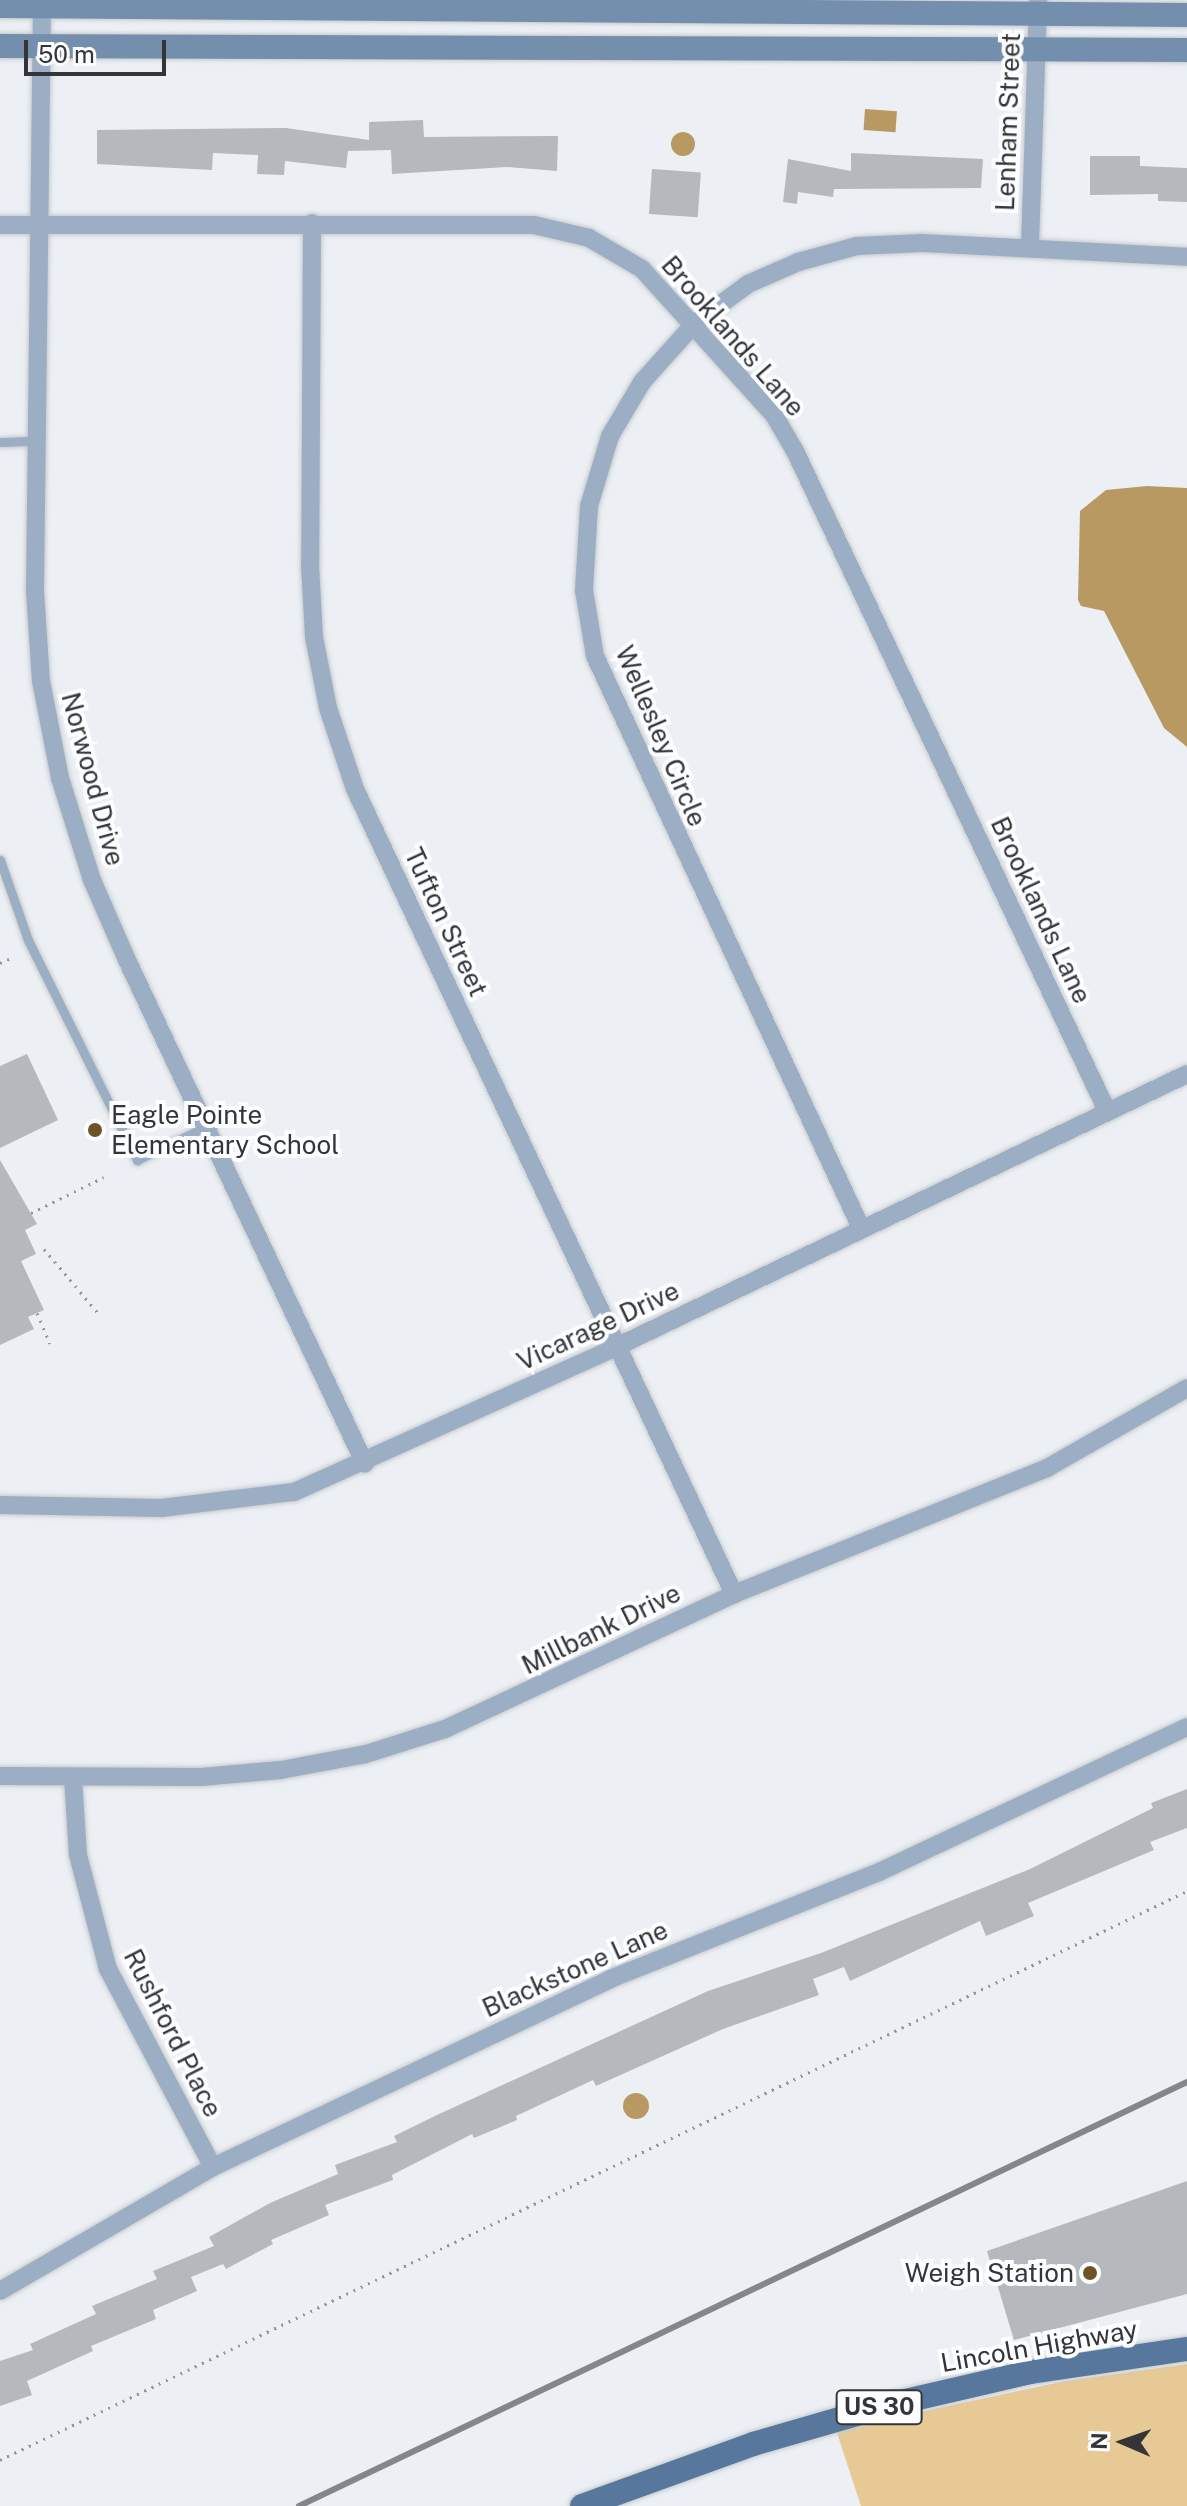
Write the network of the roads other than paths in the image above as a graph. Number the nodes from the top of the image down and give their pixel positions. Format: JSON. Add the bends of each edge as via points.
{"nodes":[{"id":1,"x":42,"y":3,"type":"edge"},
{"id":2,"x":0,"y":6,"type":"edge"},
{"id":3,"x":1038,"y":7,"type":"edge"},
{"id":4,"x":1187,"y":15,"type":"edge"},
{"id":5,"x":38,"y":45,"type":"junction"},
{"id":6,"x":0,"y":46,"type":"edge"},
{"id":7,"x":1037,"y":49,"type":"junction"},
{"id":8,"x":1187,"y":50,"type":"edge"},
{"id":9,"x":312,"y":223,"type":"junction"},
{"id":10,"x":0,"y":225,"type":"edge"},
{"id":11,"x":37,"y":225,"type":"junction"},
{"id":12,"x":1030,"y":246,"type":"junction"},
{"id":13,"x":1187,"y":257,"type":"edge"},
{"id":14,"x":695,"y":323,"type":"junction"},
{"id":15,"x":40,"y":441,"type":"junction"},
{"id":16,"x":0,"y":442,"type":"edge"},
{"id":17,"x":0,"y":860,"type":"edge"},
{"id":18,"x":1187,"y":1074,"type":"edge"},
{"id":19,"x":1107,"y":1111,"type":"junction"},
{"id":20,"x":207,"y":1126,"type":"junction"},
{"id":21,"x":861,"y":1228,"type":"junction"},
{"id":22,"x":616,"y":1347,"type":"junction"},
{"id":23,"x":1187,"y":1388,"type":"edge"},
{"id":24,"x":365,"y":1464,"type":"junction"},
{"id":25,"x":0,"y":1505,"type":"edge"},
{"id":26,"x":734,"y":1594,"type":"junction"},
{"id":27,"x":1187,"y":1727,"type":"edge"},
{"id":28,"x":0,"y":1776,"type":"edge"},
{"id":29,"x":73,"y":1778,"type":"junction"},
{"id":30,"x":213,"y":2167,"type":"junction"},
{"id":31,"x":0,"y":2291,"type":"edge"},
{"id":32,"x":1187,"y":2349,"type":"edge"},
{"id":33,"x":582,"y":2506,"type":"edge"}],
"edges":[{"from":1,"to":2,"type":"street"},
{"from":1,"to":3,"type":"street"},
{"from":1,"to":5,"type":"street","name":"Norwood Drive"},
{"from":3,"to":4,"type":"street"},
{"from":3,"to":7,"type":"street","name":"Lenham Street"},
{"from":5,"to":6,"type":"street"},
{"from":5,"to":7,"type":"street"},
{"from":5,"to":11,"type":"street","name":"Norwood Drive"},
{"from":7,"to":8,"type":"street"},
{"from":7,"to":12,"type":"street","name":"Lenham Street"},
{"from":9,"to":11,"type":"street","name":"Brooklands Lane"},
{"from":9,"to":14,"type":"street","name":"Brooklands Lane","via":[[534,225],[589,238],[642,269]]},
{"from":9,"to":22,"type":"street","name":"Tufton Street","via":[[310,565],[314,637],[328,708],[355,789]]},
{"from":10,"to":11,"type":"street","name":"Brooklands Lane"},
{"from":11,"to":15,"type":"street","name":"Norwood Drive"},
{"from":12,"to":13,"type":"street","name":"Wellesley Circle"},
{"from":12,"to":14,"type":"street","name":"Wellesley Circle","via":[[857,246],[798,262],[748,284]]},
{"from":14,"to":19,"type":"street","name":"Brooklands Lane","via":[[774,415],[796,453]]},
{"from":14,"to":21,"type":"street","name":"Wellesley Circle","via":[[642,382],[610,436],[589,506],[584,590],[595,656]]},
{"from":15,"to":16,"type":"lane"},
{"from":15,"to":20,"type":"street","name":"Norwood Drive","via":[[35,591],[41,681],[60,778],[92,880]]},
{"from":17,"to":20,"type":"lane","via":[[28,940],[137,1160]]},
{"from":18,"to":19,"type":"street","name":"Vicarage Drive"},
{"from":19,"to":21,"type":"street","name":"Vicarage Drive"},
{"from":20,"to":24,"type":"street","name":"Norwood Drive"},
{"from":21,"to":22,"type":"street","name":"Vicarage Drive"},
{"from":22,"to":24,"type":"street","name":"Vicarage Drive"},
{"from":22,"to":26,"type":"street","name":"Tufton Street"},
{"from":23,"to":26,"type":"street","name":"Millbank Drive","via":[[1047,1468]]},
{"from":24,"to":25,"type":"street","name":"Vicarage Drive","via":[[294,1492],[227,1502],[161,1508]]},
{"from":26,"to":29,"type":"street","name":"Millbank Drive","via":[[501,1705],[366,1754],[201,1777]]},
{"from":27,"to":30,"type":"street","name":"Blackstone Lane","via":[[879,1872],[610,1979]]},
{"from":28,"to":29,"type":"street","name":"Millbank Drive"},
{"from":29,"to":30,"type":"street","name":"Rushford Place","via":[[78,1855],[108,1969]]},
{"from":30,"to":31,"type":"street","name":"Blackstone Lane"},
{"from":32,"to":33,"type":"main road","name":"Lincoln Highway","number":"US 30","via":[[1031,2372],[903,2401],[753,2444]]}]}
